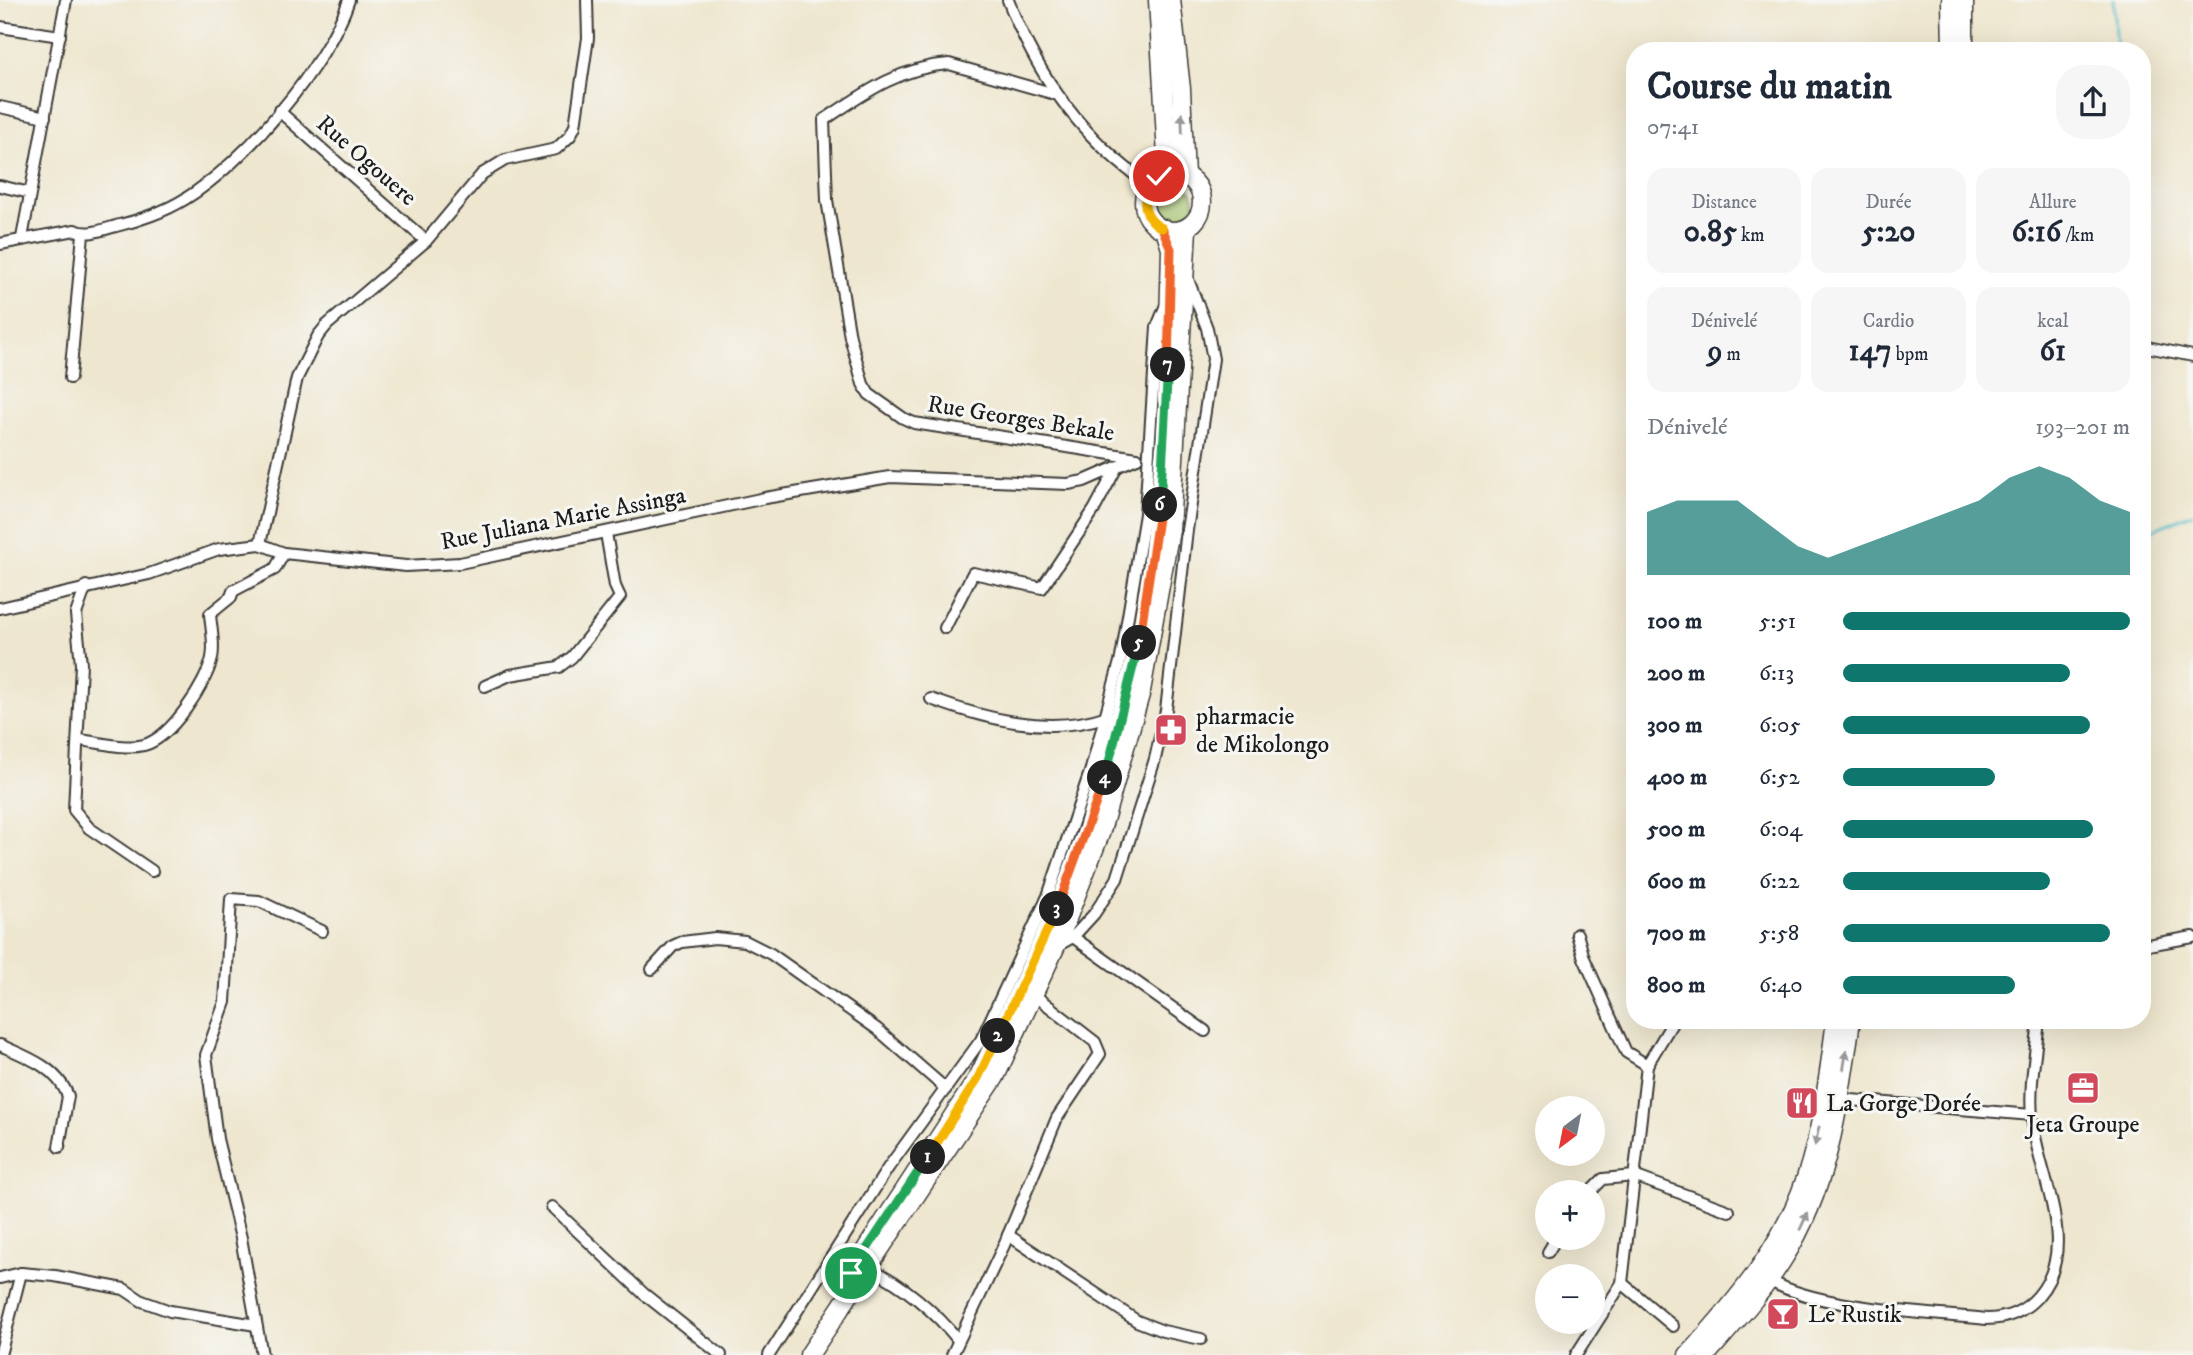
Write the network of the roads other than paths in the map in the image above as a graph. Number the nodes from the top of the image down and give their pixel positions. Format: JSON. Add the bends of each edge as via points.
{"nodes":[{"id":1,"x":66,"y":0,"type":"edge"},
{"id":2,"x":348,"y":0,"type":"edge"},
{"id":3,"x":587,"y":0,"type":"edge"},
{"id":4,"x":1009,"y":0,"type":"edge"},
{"id":5,"x":1158,"y":0,"type":"edge"},
{"id":6,"x":1171,"y":0,"type":"edge"},
{"id":7,"x":1951,"y":0,"type":"edge"},
{"id":8,"x":1964,"y":0,"type":"edge"},
{"id":9,"x":0,"y":27,"type":"edge"},
{"id":10,"x":60,"y":36,"type":"junction"},
{"id":11,"x":1952,"y":42,"type":"edge"},
{"id":12,"x":1964,"y":42,"type":"edge"},
{"id":13,"x":1055,"y":94,"type":"junction"},
{"id":14,"x":0,"y":107,"type":"edge"},
{"id":15,"x":279,"y":111,"type":"junction"},
{"id":16,"x":45,"y":117,"type":"junction"},
{"id":17,"x":1176,"y":175,"type":"junction"},
{"id":18,"x":1149,"y":185,"type":"junction"},
{"id":19,"x":0,"y":186,"type":"edge"},
{"id":20,"x":30,"y":193,"type":"junction"},
{"id":21,"x":1165,"y":229,"type":"junction"},
{"id":22,"x":1187,"y":229,"type":"junction"},
{"id":23,"x":83,"y":234,"type":"junction"},
{"id":24,"x":22,"y":239,"type":"junction"},
{"id":25,"x":426,"y":241,"type":"junction"},
{"id":26,"x":0,"y":244,"type":"edge"},
{"id":27,"x":1184,"y":269,"type":"junction"},
{"id":28,"x":1170,"y":299,"type":"junction"},
{"id":29,"x":2151,"y":348,"type":"edge"},
{"id":30,"x":2193,"y":356,"type":"edge"},
{"id":31,"x":70,"y":378,"type":"dead end"},
{"id":32,"x":1137,"y":458,"type":"junction"},
{"id":33,"x":1150,"y":459,"type":"junction"},
{"id":34,"x":1115,"y":469,"type":"junction"},
{"id":35,"x":606,"y":533,"type":"junction"},
{"id":36,"x":260,"y":544,"type":"junction"},
{"id":37,"x":284,"y":553,"type":"junction"},
{"id":38,"x":86,"y":586,"type":"junction"},
{"id":39,"x":0,"y":608,"type":"edge"},
{"id":40,"x":944,"y":628,"type":"dead end"},
{"id":41,"x":485,"y":686,"type":"dead end"},
{"id":42,"x":932,"y":699,"type":"dead end"},
{"id":43,"x":1107,"y":716,"type":"junction"},
{"id":44,"x":80,"y":740,"type":"junction"},
{"id":45,"x":152,"y":871,"type":"dead end"},
{"id":46,"x":322,"y":931,"type":"dead end"},
{"id":47,"x":1577,"y":934,"type":"dead end"},
{"id":48,"x":1073,"y":937,"type":"junction"},
{"id":49,"x":2193,"y":937,"type":"edge"},
{"id":50,"x":2151,"y":944,"type":"edge"},
{"id":51,"x":1055,"y":948,"type":"junction"},
{"id":52,"x":652,"y":969,"type":"dead end"},
{"id":53,"x":1033,"y":994,"type":"junction"},
{"id":54,"x":1669,"y":1029,"type":"edge"},
{"id":55,"x":1835,"y":1029,"type":"edge"},
{"id":56,"x":1850,"y":1029,"type":"edge"},
{"id":57,"x":2038,"y":1029,"type":"edge"},
{"id":58,"x":1205,"y":1031,"type":"dead end"},
{"id":59,"x":0,"y":1045,"type":"edge"},
{"id":60,"x":1647,"y":1065,"type":"junction"},
{"id":61,"x":946,"y":1090,"type":"junction"},
{"id":62,"x":1839,"y":1099,"type":"junction"},
{"id":63,"x":2032,"y":1115,"type":"junction"},
{"id":64,"x":59,"y":1147,"type":"dead end"},
{"id":65,"x":1634,"y":1177,"type":"junction"},
{"id":66,"x":1602,"y":1180,"type":"edge"},
{"id":67,"x":552,"y":1207,"type":"dead end"},
{"id":68,"x":1728,"y":1211,"type":"dead end"},
{"id":69,"x":1008,"y":1235,"type":"junction"},
{"id":70,"x":869,"y":1268,"type":"junction"},
{"id":71,"x":21,"y":1273,"type":"junction"},
{"id":72,"x":0,"y":1278,"type":"edge"},
{"id":73,"x":1769,"y":1280,"type":"junction"},
{"id":74,"x":1622,"y":1283,"type":"junction"},
{"id":75,"x":256,"y":1325,"type":"junction"},
{"id":76,"x":1673,"y":1326,"type":"dead end"},
{"id":77,"x":1201,"y":1339,"type":"dead end"},
{"id":78,"x":958,"y":1340,"type":"junction"},
{"id":79,"x":0,"y":1355,"type":"edge"},
{"id":80,"x":261,"y":1355,"type":"edge"},
{"id":81,"x":721,"y":1355,"type":"edge"},
{"id":82,"x":769,"y":1355,"type":"edge"},
{"id":83,"x":796,"y":1355,"type":"edge"},
{"id":84,"x":809,"y":1355,"type":"edge"},
{"id":85,"x":953,"y":1355,"type":"edge"},
{"id":86,"x":1576,"y":1355,"type":"edge"},
{"id":87,"x":1688,"y":1355,"type":"edge"},
{"id":88,"x":1706,"y":1355,"type":"edge"}],
"edges":[{"from":1,"to":10,"type":"street"},
{"from":2,"to":15,"type":"street","via":[[323,58]]},
{"from":3,"to":25,"type":"street","via":[[588,38],[570,136],[556,149],[505,159],[482,174]]},
{"from":4,"to":13,"type":"street","via":[[1028,47]]},
{"from":5,"to":17,"type":"main road"},
{"from":17,"to":6,"type":"main road","one_way":true,"via":[[1181,89]]},
{"from":7,"to":11,"type":"main road"},
{"from":8,"to":12,"type":"main road"},
{"from":9,"to":10,"type":"street"},
{"from":10,"to":16,"type":"street"},
{"from":13,"to":18,"type":"street","via":[[1112,157]]},
{"from":13,"to":32,"type":"street","name":"Rue Georges Bekale","via":[[949,64],[888,79],[824,120],[827,200],[850,337],[869,394],[902,418]]},
{"from":14,"to":16,"type":"street"},
{"from":15,"to":23,"type":"street","via":[[231,163],[182,201],[127,224]]},
{"from":15,"to":25,"type":"street","name":"Rue Ogouere"},
{"from":16,"to":20,"type":"street"},
{"from":17,"to":18,"type":"main road"},
{"from":17,"to":22,"type":"main road","via":[[1194,182],[1202,198],[1199,215]]},
{"from":18,"to":21,"type":"main road","via":[[1145,210],[1154,224]]},
{"from":19,"to":20,"type":"street"},
{"from":20,"to":24,"type":"street"},
{"from":21,"to":22,"type":"main road"},
{"from":21,"to":28,"type":"main road","via":[[1171,249]]},
{"from":22,"to":27,"type":"main road"},
{"from":23,"to":24,"type":"street","via":[[75,230]]},
{"from":23,"to":31,"type":"street"},
{"from":24,"to":26,"type":"street"},
{"from":25,"to":36,"type":"street","via":[[327,325],[309,350],[297,378]]},
{"from":27,"to":48,"type":"street","via":[[1207,327],[1213,359],[1166,710],[1117,879]]},
{"from":27,"to":51,"type":"main road","via":[[1175,478],[1153,630],[1109,806]]},
{"from":28,"to":33,"type":"street","via":[[1157,327]]},
{"from":28,"to":83,"type":"main road","via":[[1165,454],[1153,567],[1129,689],[1088,829],[1063,896],[978,1078]]},
{"from":29,"to":30,"type":"street"},
{"from":32,"to":33,"type":"street","name":"Rue Georges Bekale"},
{"from":32,"to":34,"type":"street","name":"Rue Juliana Marie Assinga"},
{"from":33,"to":43,"type":"street","via":[[1136,576]]},
{"from":34,"to":35,"type":"street","name":"Rue Juliana Marie Assinga","via":[[1068,484],[890,477],[765,498]]},
{"from":34,"to":40,"type":"street","via":[[1094,510],[1042,588],[973,573]]},
{"from":35,"to":37,"type":"street","name":"Rue Juliana Marie Assinga","via":[[429,566]]},
{"from":35,"to":41,"type":"street","via":[[620,597],[559,667],[510,675]]},
{"from":36,"to":37,"type":"street","name":"Rue Juliana Marie Assinga"},
{"from":36,"to":38,"type":"street","name":"Rue Juliana Marie Assinga","via":[[219,549],[149,574]]},
{"from":37,"to":44,"type":"street","via":[[275,569],[233,591],[210,614],[210,665],[190,702],[164,733],[144,746]]},
{"from":38,"to":39,"type":"street","name":"Rue Juliana Marie Assinga"},
{"from":38,"to":44,"type":"street","via":[[76,614]]},
{"from":42,"to":43,"type":"street","via":[[981,716],[1041,724],[1070,725]]},
{"from":43,"to":61,"type":"street","via":[[1042,913],[992,1020]]},
{"from":44,"to":45,"type":"street","via":[[74,810],[89,828]]},
{"from":46,"to":75,"type":"street","via":[[260,901],[231,899],[225,1002],[206,1055],[216,1139],[232,1195]]},
{"from":47,"to":60,"type":"street","via":[[1626,1052]]},
{"from":48,"to":51,"type":"street"},
{"from":48,"to":58,"type":"street"},
{"from":49,"to":50,"type":"street"},
{"from":51,"to":53,"type":"main road"},
{"from":52,"to":61,"type":"street","via":[[682,942],[745,940],[867,1021]]},
{"from":53,"to":69,"type":"street","via":[[1101,1050],[1057,1118]]},
{"from":53,"to":70,"type":"main road","via":[[988,1089]]},
{"from":54,"to":60,"type":"street"},
{"from":55,"to":87,"type":"main road","one_way":true,"via":[[1817,1137],[1798,1200],[1754,1278]]},
{"from":62,"to":56,"type":"main road","one_way":true},
{"from":57,"to":63,"type":"street"},
{"from":59,"to":64,"type":"street","via":[[40,1063],[65,1089],[68,1096]]},
{"from":60,"to":65,"type":"street"},
{"from":61,"to":82,"type":"street","via":[[888,1168]]},
{"from":62,"to":63,"type":"street"},
{"from":73,"to":62,"type":"main road","one_way":true,"via":[[1799,1233],[1812,1202]]},
{"from":63,"to":73,"type":"street","via":[[2058,1258],[2039,1295],[2021,1310],[1999,1319],[1935,1314],[1816,1298]]},
{"from":65,"to":66,"type":"street"},
{"from":65,"to":68,"type":"street"},
{"from":65,"to":74,"type":"street"},
{"from":67,"to":81,"type":"street","via":[[644,1294]]},
{"from":69,"to":77,"type":"street","via":[[1137,1321]]},
{"from":69,"to":78,"type":"street"},
{"from":70,"to":78,"type":"street","via":[[940,1320]]},
{"from":70,"to":84,"type":"main road"},
{"from":71,"to":72,"type":"street"},
{"from":71,"to":75,"type":"street","via":[[124,1289],[170,1311]]},
{"from":71,"to":79,"type":"street"},
{"from":73,"to":88,"type":"main road"},
{"from":74,"to":76,"type":"street"},
{"from":74,"to":86,"type":"street"},
{"from":75,"to":80,"type":"street"},
{"from":78,"to":85,"type":"street"}]}
